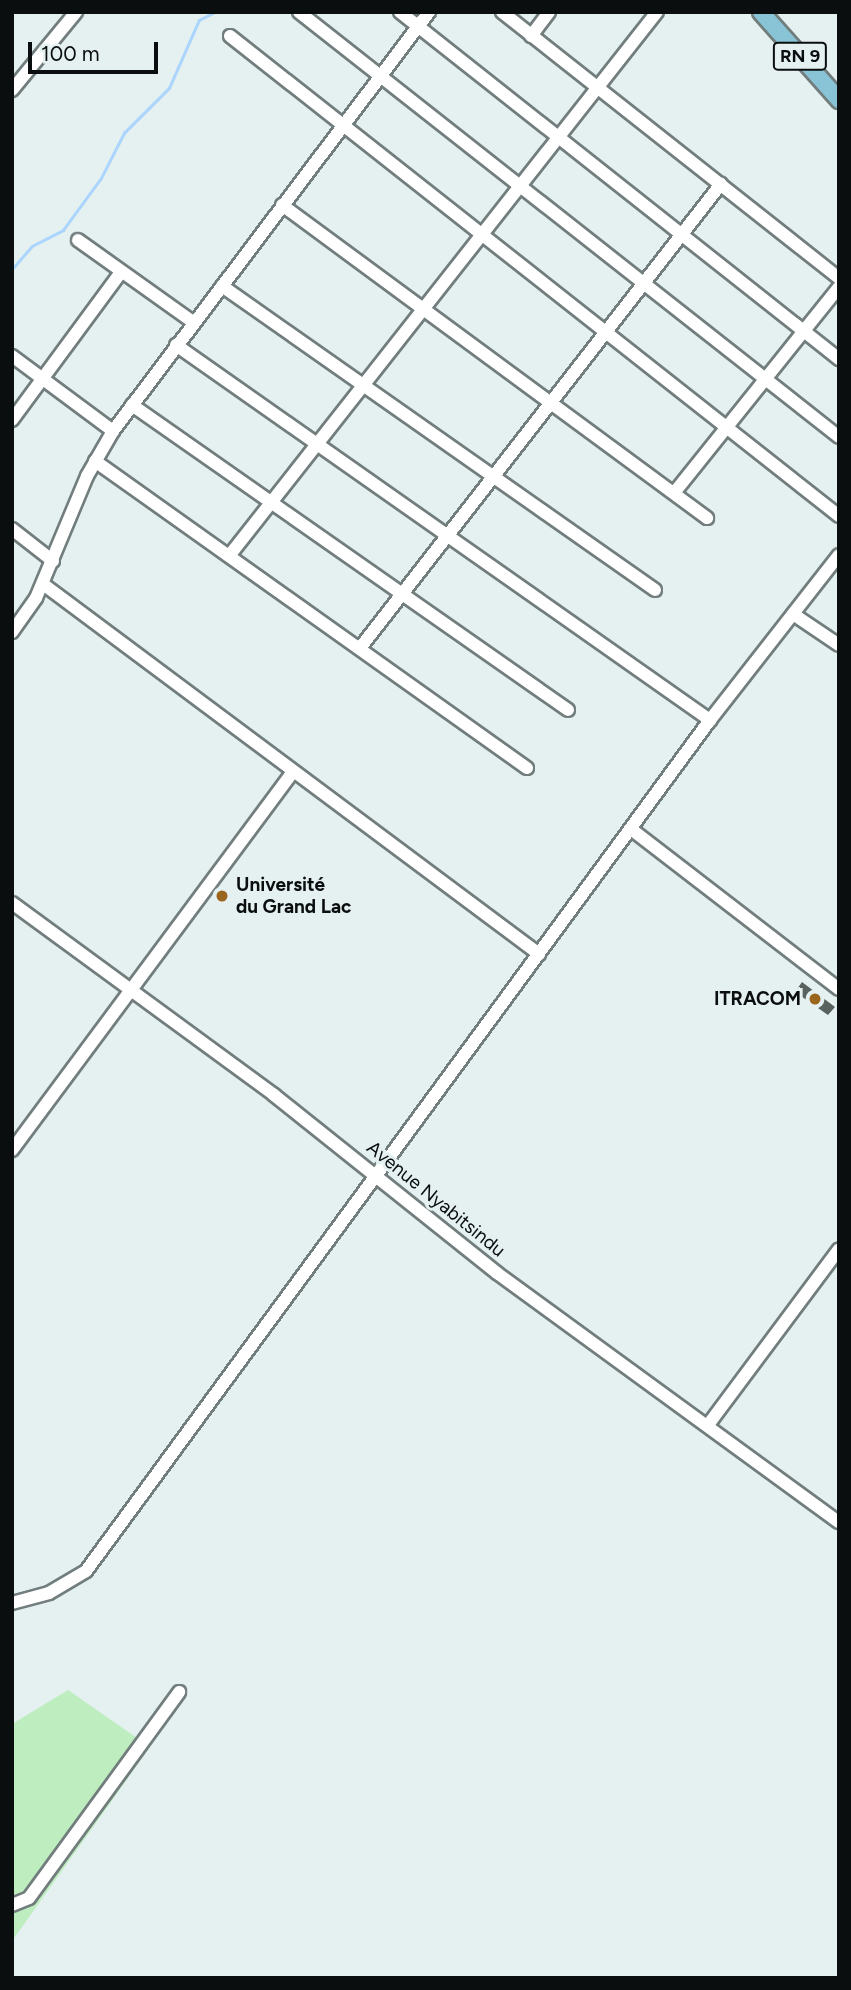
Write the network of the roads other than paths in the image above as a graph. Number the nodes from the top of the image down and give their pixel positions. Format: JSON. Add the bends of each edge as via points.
{"nodes":[{"id":1,"x":76,"y":12,"type":"edge"},
{"id":2,"x":299,"y":12,"type":"edge"},
{"id":3,"x":400,"y":12,"type":"edge"},
{"id":4,"x":429,"y":12,"type":"edge"},
{"id":5,"x":502,"y":12,"type":"edge"},
{"id":6,"x":550,"y":12,"type":"edge"},
{"id":7,"x":657,"y":12,"type":"edge"},
{"id":8,"x":761,"y":12,"type":"edge"},
{"id":9,"x":418,"y":27,"type":"junction"},
{"id":10,"x":230,"y":36,"type":"dead end"},
{"id":11,"x":531,"y":36,"type":"junction"},
{"id":12,"x":382,"y":76,"type":"junction"},
{"id":13,"x":597,"y":88,"type":"junction"},
{"id":14,"x":12,"y":89,"type":"edge"},
{"id":15,"x":839,"y":100,"type":"edge"},
{"id":16,"x":343,"y":126,"type":"junction"},
{"id":17,"x":559,"y":138,"type":"junction"},
{"id":18,"x":721,"y":184,"type":"junction"},
{"id":19,"x":521,"y":186,"type":"junction"},
{"id":20,"x":282,"y":205,"type":"junction"},
{"id":21,"x":681,"y":234,"type":"junction"},
{"id":22,"x":482,"y":237,"type":"junction"},
{"id":23,"x":78,"y":240,"type":"dead end"},
{"id":24,"x":121,"y":272,"type":"junction"},
{"id":25,"x":839,"y":278,"type":"edge"},
{"id":26,"x":642,"y":283,"type":"junction"},
{"id":27,"x":222,"y":286,"type":"junction"},
{"id":28,"x":839,"y":287,"type":"edge"},
{"id":29,"x":426,"y":310,"type":"junction"},
{"id":30,"x":193,"y":322,"type":"junction"},
{"id":31,"x":804,"y":330,"type":"junction"},
{"id":32,"x":604,"y":332,"type":"junction"},
{"id":33,"x":176,"y":345,"type":"junction"},
{"id":34,"x":12,"y":356,"type":"edge"},
{"id":35,"x":839,"y":359,"type":"edge"},
{"id":36,"x":43,"y":379,"type":"junction"},
{"id":37,"x":765,"y":379,"type":"junction"},
{"id":38,"x":362,"y":385,"type":"junction"},
{"id":39,"x":549,"y":402,"type":"junction"},
{"id":40,"x":132,"y":405,"type":"junction"},
{"id":41,"x":12,"y":421,"type":"edge"},
{"id":42,"x":727,"y":427,"type":"junction"},
{"id":43,"x":113,"y":431,"type":"junction"},
{"id":44,"x":839,"y":437,"type":"edge"},
{"id":45,"x":315,"y":443,"type":"junction"},
{"id":46,"x":94,"y":461,"type":"junction"},
{"id":47,"x":492,"y":475,"type":"junction"},
{"id":48,"x":674,"y":493,"type":"junction"},
{"id":49,"x":270,"y":500,"type":"junction"},
{"id":50,"x":839,"y":516,"type":"edge"},
{"id":51,"x":706,"y":518,"type":"dead end"},
{"id":52,"x":12,"y":529,"type":"edge"},
{"id":53,"x":445,"y":536,"type":"junction"},
{"id":54,"x":839,"y":555,"type":"edge"},
{"id":55,"x":229,"y":556,"type":"junction"},
{"id":56,"x":53,"y":561,"type":"junction"},
{"id":57,"x":43,"y":584,"type":"junction"},
{"id":58,"x":655,"y":590,"type":"dead end"},
{"id":59,"x":403,"y":592,"type":"junction"},
{"id":60,"x":793,"y":614,"type":"junction"},
{"id":61,"x":12,"y":632,"type":"edge"},
{"id":62,"x":839,"y":645,"type":"edge"},
{"id":63,"x":360,"y":648,"type":"junction"},
{"id":64,"x":568,"y":710,"type":"dead end"},
{"id":65,"x":710,"y":720,"type":"junction"},
{"id":66,"x":527,"y":768,"type":"dead end"},
{"id":67,"x":293,"y":772,"type":"junction"},
{"id":68,"x":631,"y":829,"type":"junction"},
{"id":69,"x":12,"y":902,"type":"edge"},
{"id":70,"x":539,"y":954,"type":"junction"},
{"id":71,"x":839,"y":989,"type":"edge"},
{"id":72,"x":132,"y":990,"type":"junction"},
{"id":73,"x":12,"y":1150,"type":"edge"},
{"id":74,"x":378,"y":1176,"type":"junction"},
{"id":75,"x":839,"y":1248,"type":"edge"},
{"id":76,"x":708,"y":1424,"type":"junction"},
{"id":77,"x":839,"y":1522,"type":"edge"},
{"id":78,"x":12,"y":1603,"type":"edge"},
{"id":79,"x":179,"y":1692,"type":"dead end"},
{"id":80,"x":12,"y":1905,"type":"edge"}],
"edges":[{"from":1,"to":14,"type":"street"},
{"from":2,"to":12,"type":"street"},
{"from":3,"to":9,"type":"street"},
{"from":4,"to":9,"type":"street"},
{"from":5,"to":11,"type":"street"},
{"from":6,"to":11,"type":"street"},
{"from":7,"to":13,"type":"street"},
{"from":8,"to":15,"type":"main road","number":"RN 9"},
{"from":9,"to":12,"type":"street"},
{"from":9,"to":17,"type":"street"},
{"from":10,"to":16,"type":"street"},
{"from":11,"to":13,"type":"street"},
{"from":12,"to":16,"type":"street"},
{"from":12,"to":19,"type":"street"},
{"from":13,"to":17,"type":"street"},
{"from":13,"to":18,"type":"street"},
{"from":16,"to":20,"type":"street"},
{"from":16,"to":22,"type":"street"},
{"from":17,"to":19,"type":"street"},
{"from":17,"to":21,"type":"street"},
{"from":18,"to":21,"type":"street"},
{"from":18,"to":25,"type":"street"},
{"from":19,"to":22,"type":"street"},
{"from":19,"to":26,"type":"street"},
{"from":20,"to":27,"type":"street"},
{"from":20,"to":29,"type":"street"},
{"from":21,"to":26,"type":"street"},
{"from":21,"to":31,"type":"street"},
{"from":22,"to":29,"type":"street"},
{"from":22,"to":32,"type":"street"},
{"from":23,"to":24,"type":"street"},
{"from":24,"to":30,"type":"street"},
{"from":24,"to":36,"type":"street"},
{"from":26,"to":32,"type":"street"},
{"from":26,"to":37,"type":"street"},
{"from":27,"to":30,"type":"street"},
{"from":27,"to":38,"type":"street"},
{"from":28,"to":31,"type":"street"},
{"from":29,"to":38,"type":"street"},
{"from":29,"to":39,"type":"street"},
{"from":30,"to":33,"type":"street"},
{"from":31,"to":35,"type":"street"},
{"from":31,"to":37,"type":"street"},
{"from":32,"to":39,"type":"street"},
{"from":32,"to":42,"type":"street"},
{"from":33,"to":40,"type":"street"},
{"from":33,"to":45,"type":"street"},
{"from":34,"to":36,"type":"street"},
{"from":36,"to":41,"type":"street"},
{"from":36,"to":43,"type":"street"},
{"from":37,"to":42,"type":"street"},
{"from":37,"to":44,"type":"street"},
{"from":38,"to":45,"type":"street"},
{"from":38,"to":47,"type":"street"},
{"from":39,"to":47,"type":"street"},
{"from":39,"to":48,"type":"street"},
{"from":40,"to":43,"type":"street"},
{"from":40,"to":49,"type":"street"},
{"from":42,"to":48,"type":"street"},
{"from":42,"to":50,"type":"street"},
{"from":43,"to":46,"type":"street"},
{"from":45,"to":49,"type":"street"},
{"from":45,"to":53,"type":"street"},
{"from":46,"to":55,"type":"street"},
{"from":46,"to":56,"type":"street"},
{"from":47,"to":53,"type":"street"},
{"from":47,"to":58,"type":"street"},
{"from":48,"to":51,"type":"street"},
{"from":49,"to":55,"type":"street"},
{"from":49,"to":59,"type":"street"},
{"from":52,"to":56,"type":"street"},
{"from":53,"to":59,"type":"street"},
{"from":53,"to":65,"type":"street"},
{"from":54,"to":60,"type":"street"},
{"from":55,"to":63,"type":"street"},
{"from":56,"to":57,"type":"street"},
{"from":57,"to":61,"type":"street"},
{"from":57,"to":67,"type":"street"},
{"from":59,"to":63,"type":"street"},
{"from":59,"to":64,"type":"street"},
{"from":60,"to":62,"type":"street"},
{"from":60,"to":65,"type":"street"},
{"from":63,"to":66,"type":"street"},
{"from":65,"to":68,"type":"street"},
{"from":67,"to":70,"type":"street"},
{"from":67,"to":72,"type":"street"},
{"from":68,"to":70,"type":"street"},
{"from":68,"to":71,"type":"street"},
{"from":69,"to":72,"type":"street","name":"Avenue Nyabitsindu"},
{"from":70,"to":74,"type":"street"},
{"from":72,"to":73,"type":"street"},
{"from":72,"to":74,"type":"street","name":"Avenue Nyabitsindu"},
{"from":74,"to":76,"type":"street","name":"Avenue Nyabitsindu","via":[[497,1273]]},
{"from":74,"to":78,"type":"street","via":[[86,1571],[75,1581]]},
{"from":75,"to":76,"type":"street"},
{"from":76,"to":77,"type":"street","name":"Avenue Nyabitsindu"},
{"from":79,"to":80,"type":"street","via":[[29,1898]]}]}
